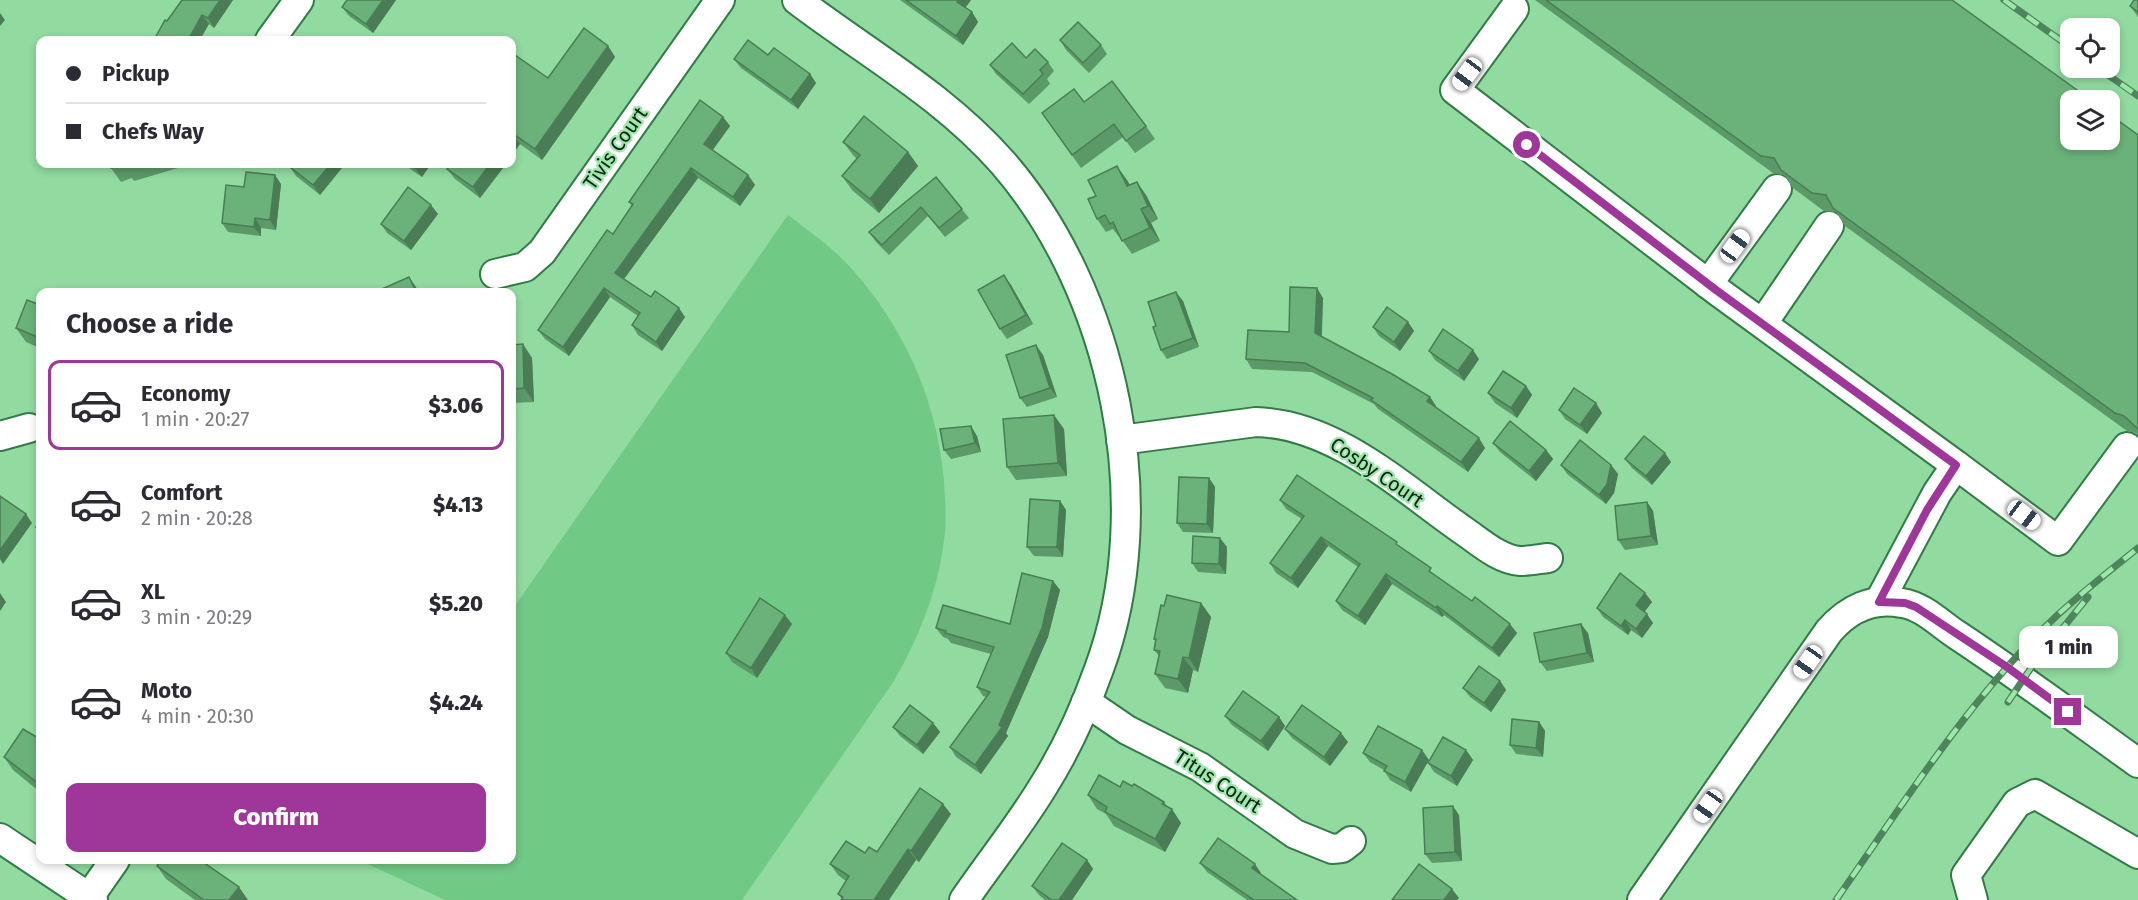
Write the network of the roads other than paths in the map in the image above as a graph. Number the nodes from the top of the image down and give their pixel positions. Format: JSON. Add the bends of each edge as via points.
{"nodes":[{"id":1,"x":299,"y":0,"type":"edge"},
{"id":2,"x":720,"y":0,"type":"edge"},
{"id":3,"x":797,"y":0,"type":"edge"},
{"id":4,"x":1515,"y":9,"type":"dead end"},
{"id":5,"x":273,"y":36,"type":"edge"},
{"id":6,"x":1777,"y":189,"type":"edge"},
{"id":7,"x":1829,"y":226,"type":"edge"},
{"id":8,"x":495,"y":274,"type":"dead end"},
{"id":9,"x":1708,"y":284,"type":"junction"},
{"id":10,"x":1763,"y":323,"type":"junction"},
{"id":11,"x":29,"y":428,"type":"dead end"},
{"id":12,"x":0,"y":436,"type":"edge"},
{"id":13,"x":1121,"y":440,"type":"junction"},
{"id":14,"x":2127,"y":447,"type":"dead end"},
{"id":15,"x":1956,"y":465,"type":"junction"},
{"id":16,"x":1548,"y":558,"type":"dead end"},
{"id":17,"x":1879,"y":602,"type":"junction"},
{"id":18,"x":1086,"y":702,"type":"junction"},
{"id":19,"x":2138,"y":762,"type":"edge"},
{"id":20,"x":0,"y":838,"type":"edge"},
{"id":21,"x":1351,"y":841,"type":"dead end"},
{"id":22,"x":2138,"y":854,"type":"edge"},
{"id":23,"x":36,"y":863,"type":"edge"},
{"id":24,"x":38,"y":864,"type":"edge"},
{"id":25,"x":112,"y":864,"type":"edge"},
{"id":26,"x":89,"y":899,"type":"edge"},
{"id":27,"x":964,"y":900,"type":"edge"},
{"id":28,"x":1642,"y":900,"type":"edge"},
{"id":29,"x":1973,"y":900,"type":"edge"}],
"edges":[{"from":1,"to":5,"type":"street"},
{"from":2,"to":8,"type":"street","name":"Tivis Court","via":[[543,252],[525,267]]},
{"from":3,"to":13,"type":"street","via":[[927,90],[1004,164],[1044,217],[1095,325],[1118,412]]},
{"from":4,"to":9,"type":"street","via":[[1455,90]]},
{"from":6,"to":9,"type":"street"},
{"from":7,"to":10,"type":"street"},
{"from":9,"to":10,"type":"street"},
{"from":10,"to":15,"type":"street"},
{"from":11,"to":12,"type":"street"},
{"from":13,"to":16,"type":"street","name":"Cosby Court","via":[[1256,423],[1310,430],[1338,443],[1490,549],[1519,561]]},
{"from":13,"to":18,"type":"street","via":[[1126,514],[1119,591],[1100,666]]},
{"from":14,"to":15,"type":"street","via":[[2058,541]]},
{"from":15,"to":17,"type":"street"},
{"from":17,"to":19,"type":"street","via":[[1905,603],[1932,617]]},
{"from":17,"to":28,"type":"street","via":[[1853,610],[1840,619]]},
{"from":18,"to":21,"type":"street","name":"Titus Court","via":[[1127,730],[1200,767],[1295,834],[1332,849]]},
{"from":18,"to":27,"type":"street","via":[[1045,784]]},
{"from":20,"to":23,"type":"street"},
{"from":22,"to":29,"type":"street","via":[[2035,794],[2017,803],[1966,875]]},
{"from":24,"to":26,"type":"street"},
{"from":25,"to":26,"type":"street"}]}
